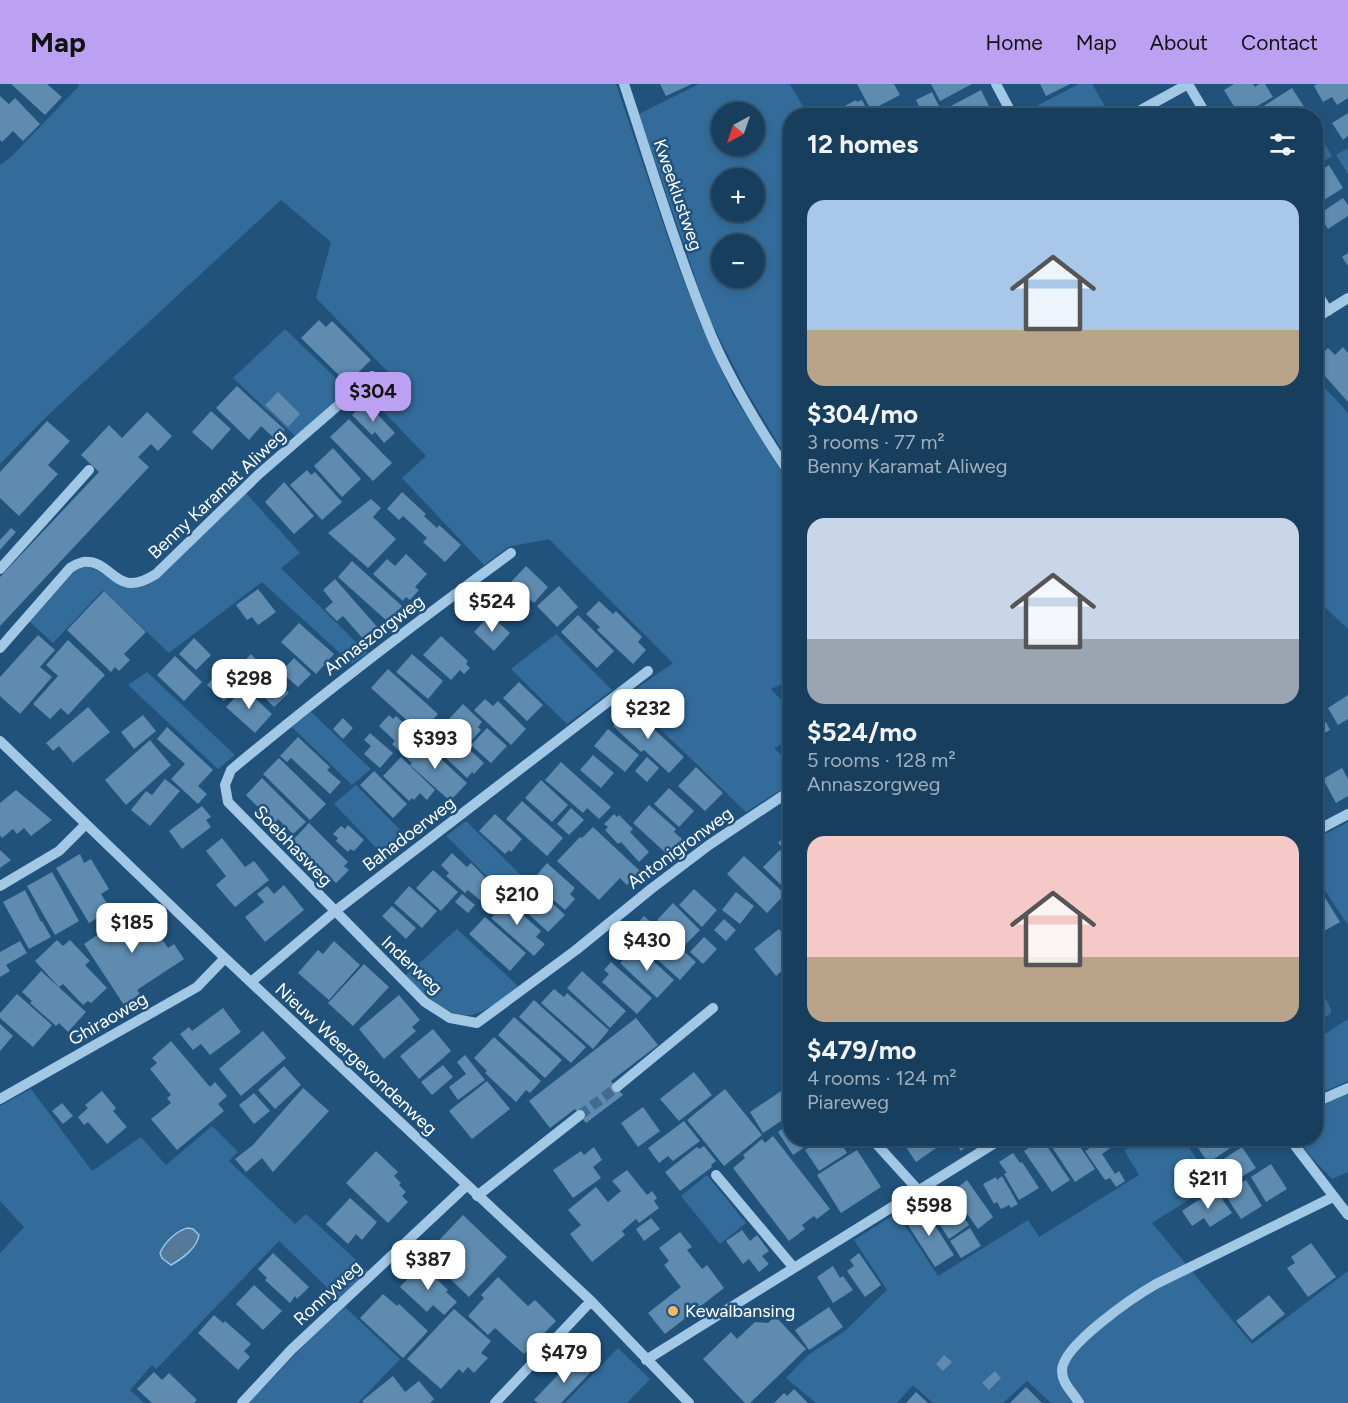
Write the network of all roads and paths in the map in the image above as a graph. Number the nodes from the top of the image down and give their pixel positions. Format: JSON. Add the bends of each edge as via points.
{"nodes":[{"id":1,"x":624,"y":84,"type":"edge"},
{"id":2,"x":996,"y":84,"type":"edge"},
{"id":3,"x":1188,"y":84,"type":"edge"},
{"id":4,"x":1009,"y":108,"type":"edge"},
{"id":5,"x":1144,"y":108,"type":"edge"},
{"id":6,"x":1202,"y":108,"type":"edge"},
{"id":7,"x":1348,"y":298,"type":"edge"},
{"id":8,"x":1323,"y":302,"type":"edge"},
{"id":9,"x":1328,"y":310,"type":"junction"},
{"id":10,"x":1323,"y":313,"type":"edge"},
{"id":11,"x":372,"y":376,"type":"dead end"},
{"id":12,"x":783,"y":463,"type":"edge"},
{"id":13,"x":89,"y":470,"type":"dead end"},
{"id":14,"x":511,"y":554,"type":"dead end"},
{"id":15,"x":0,"y":569,"type":"edge"},
{"id":16,"x":0,"y":648,"type":"edge"},
{"id":17,"x":648,"y":671,"type":"dead end"},
{"id":18,"x":0,"y":741,"type":"edge"},
{"id":19,"x":783,"y":796,"type":"edge"},
{"id":20,"x":228,"y":802,"type":"joint"},
{"id":21,"x":1348,"y":814,"type":"edge"},
{"id":22,"x":86,"y":824,"type":"junction"},
{"id":23,"x":1323,"y":827,"type":"edge"},
{"id":24,"x":0,"y":886,"type":"edge"},
{"id":25,"x":334,"y":912,"type":"junction"},
{"id":26,"x":225,"y":958,"type":"junction"},
{"id":27,"x":251,"y":982,"type":"junction"},
{"id":28,"x":712,"y":1008,"type":"dead end"},
{"id":29,"x":477,"y":1023,"type":"joint"},
{"id":30,"x":616,"y":1087,"type":"tunnel mouth"},
{"id":31,"x":1348,"y":1088,"type":"edge"},
{"id":32,"x":1323,"y":1098,"type":"edge"},
{"id":33,"x":0,"y":1099,"type":"edge"},
{"id":34,"x":580,"y":1115,"type":"tunnel mouth"},
{"id":35,"x":879,"y":1146,"type":"edge"},
{"id":36,"x":990,"y":1146,"type":"edge"},
{"id":37,"x":1295,"y":1146,"type":"edge"},
{"id":38,"x":716,"y":1174,"type":"dead end"},
{"id":39,"x":466,"y":1186,"type":"junction"},
{"id":40,"x":919,"y":1191,"type":"junction"},
{"id":41,"x":477,"y":1196,"type":"junction"},
{"id":42,"x":1334,"y":1197,"type":"junction"},
{"id":43,"x":1348,"y":1215,"type":"edge"},
{"id":44,"x":794,"y":1268,"type":"junction"},
{"id":45,"x":591,"y":1301,"type":"junction"},
{"id":46,"x":646,"y":1360,"type":"junction"},
{"id":47,"x":242,"y":1403,"type":"edge"},
{"id":48,"x":495,"y":1403,"type":"edge"},
{"id":49,"x":688,"y":1403,"type":"edge"},
{"id":50,"x":1079,"y":1403,"type":"edge"}],
"edges":[{"from":1,"to":12,"type":"street","name":"Kweeklustweg","via":[[672,232],[712,337],[746,404]]},
{"from":2,"to":4,"type":"street"},
{"from":3,"to":5,"type":"street"},
{"from":3,"to":6,"type":"street"},
{"from":7,"to":9,"type":"street"},
{"from":8,"to":9,"type":"street"},
{"from":9,"to":10,"type":"street"},
{"from":11,"to":16,"type":"street","name":"Benny Karamat Aliweg","via":[[259,474],[156,574],[131,584],[95,564],[82,562],[70,568]]},
{"from":13,"to":15,"type":"street"},
{"from":14,"to":20,"type":"street","name":"Annaszorgweg","via":[[400,634],[231,770],[225,785]]},
{"from":17,"to":25,"type":"street","name":"Bahadoerweg"},
{"from":18,"to":22,"type":"street","name":"Nieuw Weergevondenweg"},
{"from":19,"to":29,"type":"street","name":"Antonigronweg","via":[[709,845]]},
{"from":20,"to":25,"type":"street","name":"Soebhasweg"},
{"from":21,"to":23,"type":"street"},
{"from":22,"to":24,"type":"street","via":[[59,851]]},
{"from":22,"to":26,"type":"street","name":"Nieuw Weergevondenweg"},
{"from":25,"to":27,"type":"street","name":"Bahadoerweg"},
{"from":25,"to":29,"type":"street","name":"Inderweg","via":[[425,1002],[450,1018]]},
{"from":26,"to":27,"type":"street","name":"Nieuw Weergevondenweg"},
{"from":26,"to":33,"type":"street","name":"Ghiraoweg","via":[[197,987]]},
{"from":27,"to":39,"type":"street","name":"Nieuw Weergevondenweg"},
{"from":28,"to":30,"type":"street"},
{"from":31,"to":32,"type":"street"},
{"from":34,"to":41,"type":"street"},
{"from":35,"to":40,"type":"street"},
{"from":36,"to":40,"type":"street"},
{"from":37,"to":42,"type":"street"},
{"from":38,"to":44,"type":"street"},
{"from":39,"to":41,"type":"street","name":"Nieuw Weergevondenweg"},
{"from":39,"to":47,"type":"street","name":"Ronnyweg","via":[[291,1350]]},
{"from":40,"to":44,"type":"street"},
{"from":41,"to":45,"type":"street","name":"Nieuw Weergevondenweg"},
{"from":42,"to":43,"type":"street"},
{"from":42,"to":50,"type":"street","via":[[1156,1284],[1111,1314],[1069,1354],[1061,1367],[1062,1378]]},
{"from":44,"to":46,"type":"street"},
{"from":45,"to":46,"type":"street","name":"Nieuw Weergevondenweg"},
{"from":45,"to":48,"type":"street"},
{"from":46,"to":49,"type":"street","name":"Nieuw Weergevondenweg"}]}
